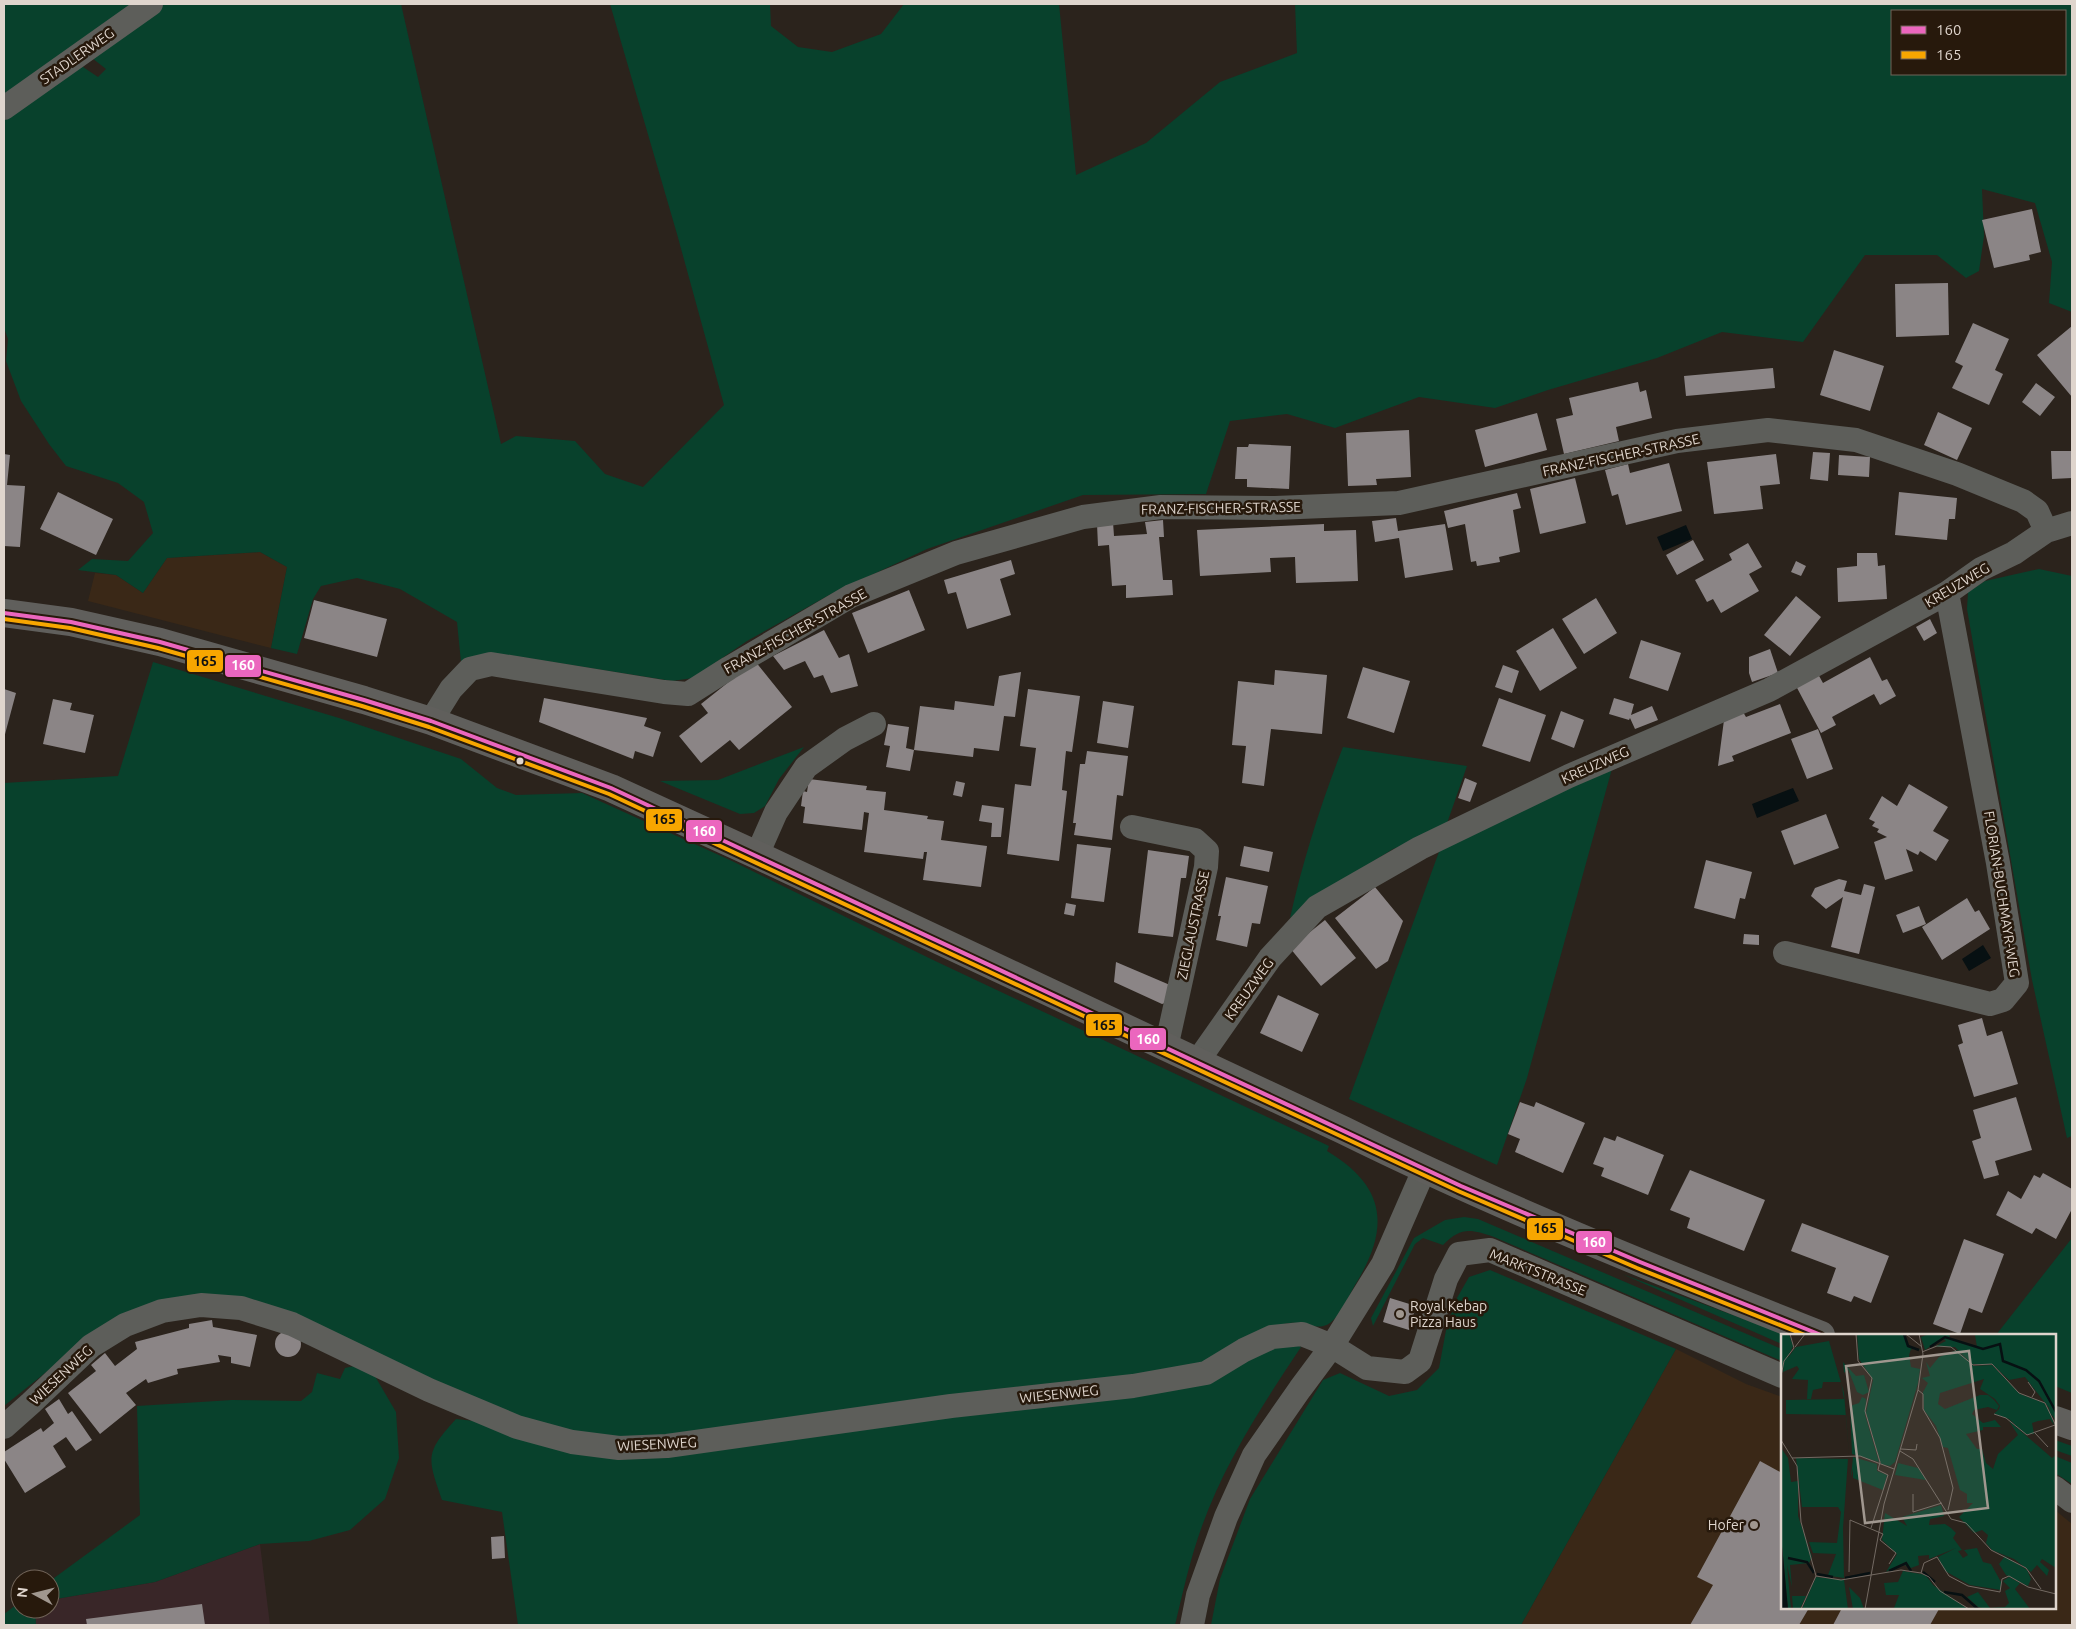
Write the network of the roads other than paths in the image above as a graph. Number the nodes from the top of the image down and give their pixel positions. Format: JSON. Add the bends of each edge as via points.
{"nodes":[{"id":1,"x":151,"y":4,"type":"edge"},
{"id":2,"x":4,"y":108,"type":"edge"},
{"id":3,"x":2072,"y":523,"type":"edge"},
{"id":4,"x":2046,"y":531,"type":"junction"},
{"id":5,"x":1947,"y":593,"type":"junction"},
{"id":6,"x":4,"y":613,"type":"edge"},
{"id":7,"x":430,"y":720,"type":"junction"},
{"id":8,"x":874,"y":724,"type":"dead end"},
{"id":9,"x":1132,"y":828,"type":"dead end"},
{"id":10,"x":757,"y":855,"type":"junction"},
{"id":11,"x":1785,"y":953,"type":"dead end"},
{"id":12,"x":1166,"y":1048,"type":"junction"},
{"id":13,"x":1197,"y":1062,"type":"junction"},
{"id":14,"x":1424,"y":1170,"type":"junction"},
{"id":15,"x":1818,"y":1334,"type":"edge"},
{"id":16,"x":1332,"y":1346,"type":"junction"},
{"id":17,"x":1781,"y":1376,"type":"edge"},
{"id":18,"x":2056,"y":1420,"type":"edge"},
{"id":19,"x":2072,"y":1426,"type":"edge"},
{"id":20,"x":4,"y":1427,"type":"edge"},
{"id":21,"x":2056,"y":1489,"type":"edge"},
{"id":22,"x":2072,"y":1500,"type":"edge"},
{"id":23,"x":1192,"y":1625,"type":"edge"}],
"edges":[{"from":1,"to":2,"type":"street","name":"STADLERWEG"},
{"from":3,"to":4,"type":"street","name":"KREUZWEG"},
{"from":4,"to":5,"type":"street","name":"KREUZWEG","via":[[2014,553],[1981,568]]},
{"from":4,"to":7,"type":"street","name":"FRANZ-FISCHER-STRASSE","via":[[2037,511],[2023,501],[1957,474],[1856,440],[1768,430],[1678,441],[1399,503],[1275,508],[1161,507],[1082,517],[956,553],[852,596],[688,694],[491,664],[470,670],[451,688]]},
{"from":5,"to":11,"type":"street","name":"FLORIAN-BUCHMAYR-WEG","via":[[2018,983],[2003,1000],[1990,1004]]},
{"from":5,"to":13,"type":"street","name":"KREUZWEG","via":[[1769,690],[1569,776],[1420,848],[1317,907],[1270,958]]},
{"from":6,"to":7,"type":"main road","via":[[72,622],[160,642]]},
{"from":7,"to":10,"type":"main road","via":[[611,788]]},
{"from":8,"to":10,"type":"street","via":[[845,739],[806,768],[776,812]]},
{"from":9,"to":12,"type":"street","name":"ZIEGLAUSTRASSE","via":[[1195,840],[1207,852]]},
{"from":10,"to":12,"type":"main road"},
{"from":12,"to":13,"type":"main road"},
{"from":13,"to":14,"type":"main road"},
{"from":14,"to":15,"type":"main road","via":[[1585,1241]]},
{"from":14,"to":16,"type":"street","via":[[1383,1264]]},
{"from":16,"to":17,"type":"street","name":"MARKTSTRASSE","via":[[1367,1368],[1405,1372],[1420,1361],[1446,1279],[1459,1254],[1490,1250]]},
{"from":16,"to":20,"type":"street","name":"WIESENWEG","via":[[1302,1334],[1272,1337],[1206,1373],[1133,1386],[951,1406],[667,1446],[619,1448],[572,1442],[517,1427],[429,1390],[292,1324],[241,1308],[201,1305],[153,1315],[125,1325],[91,1346]]},
{"from":16,"to":23,"type":"street","via":[[1254,1455],[1226,1517],[1198,1595]]},
{"from":18,"to":19,"type":"main road"},
{"from":21,"to":22,"type":"street"}]}
